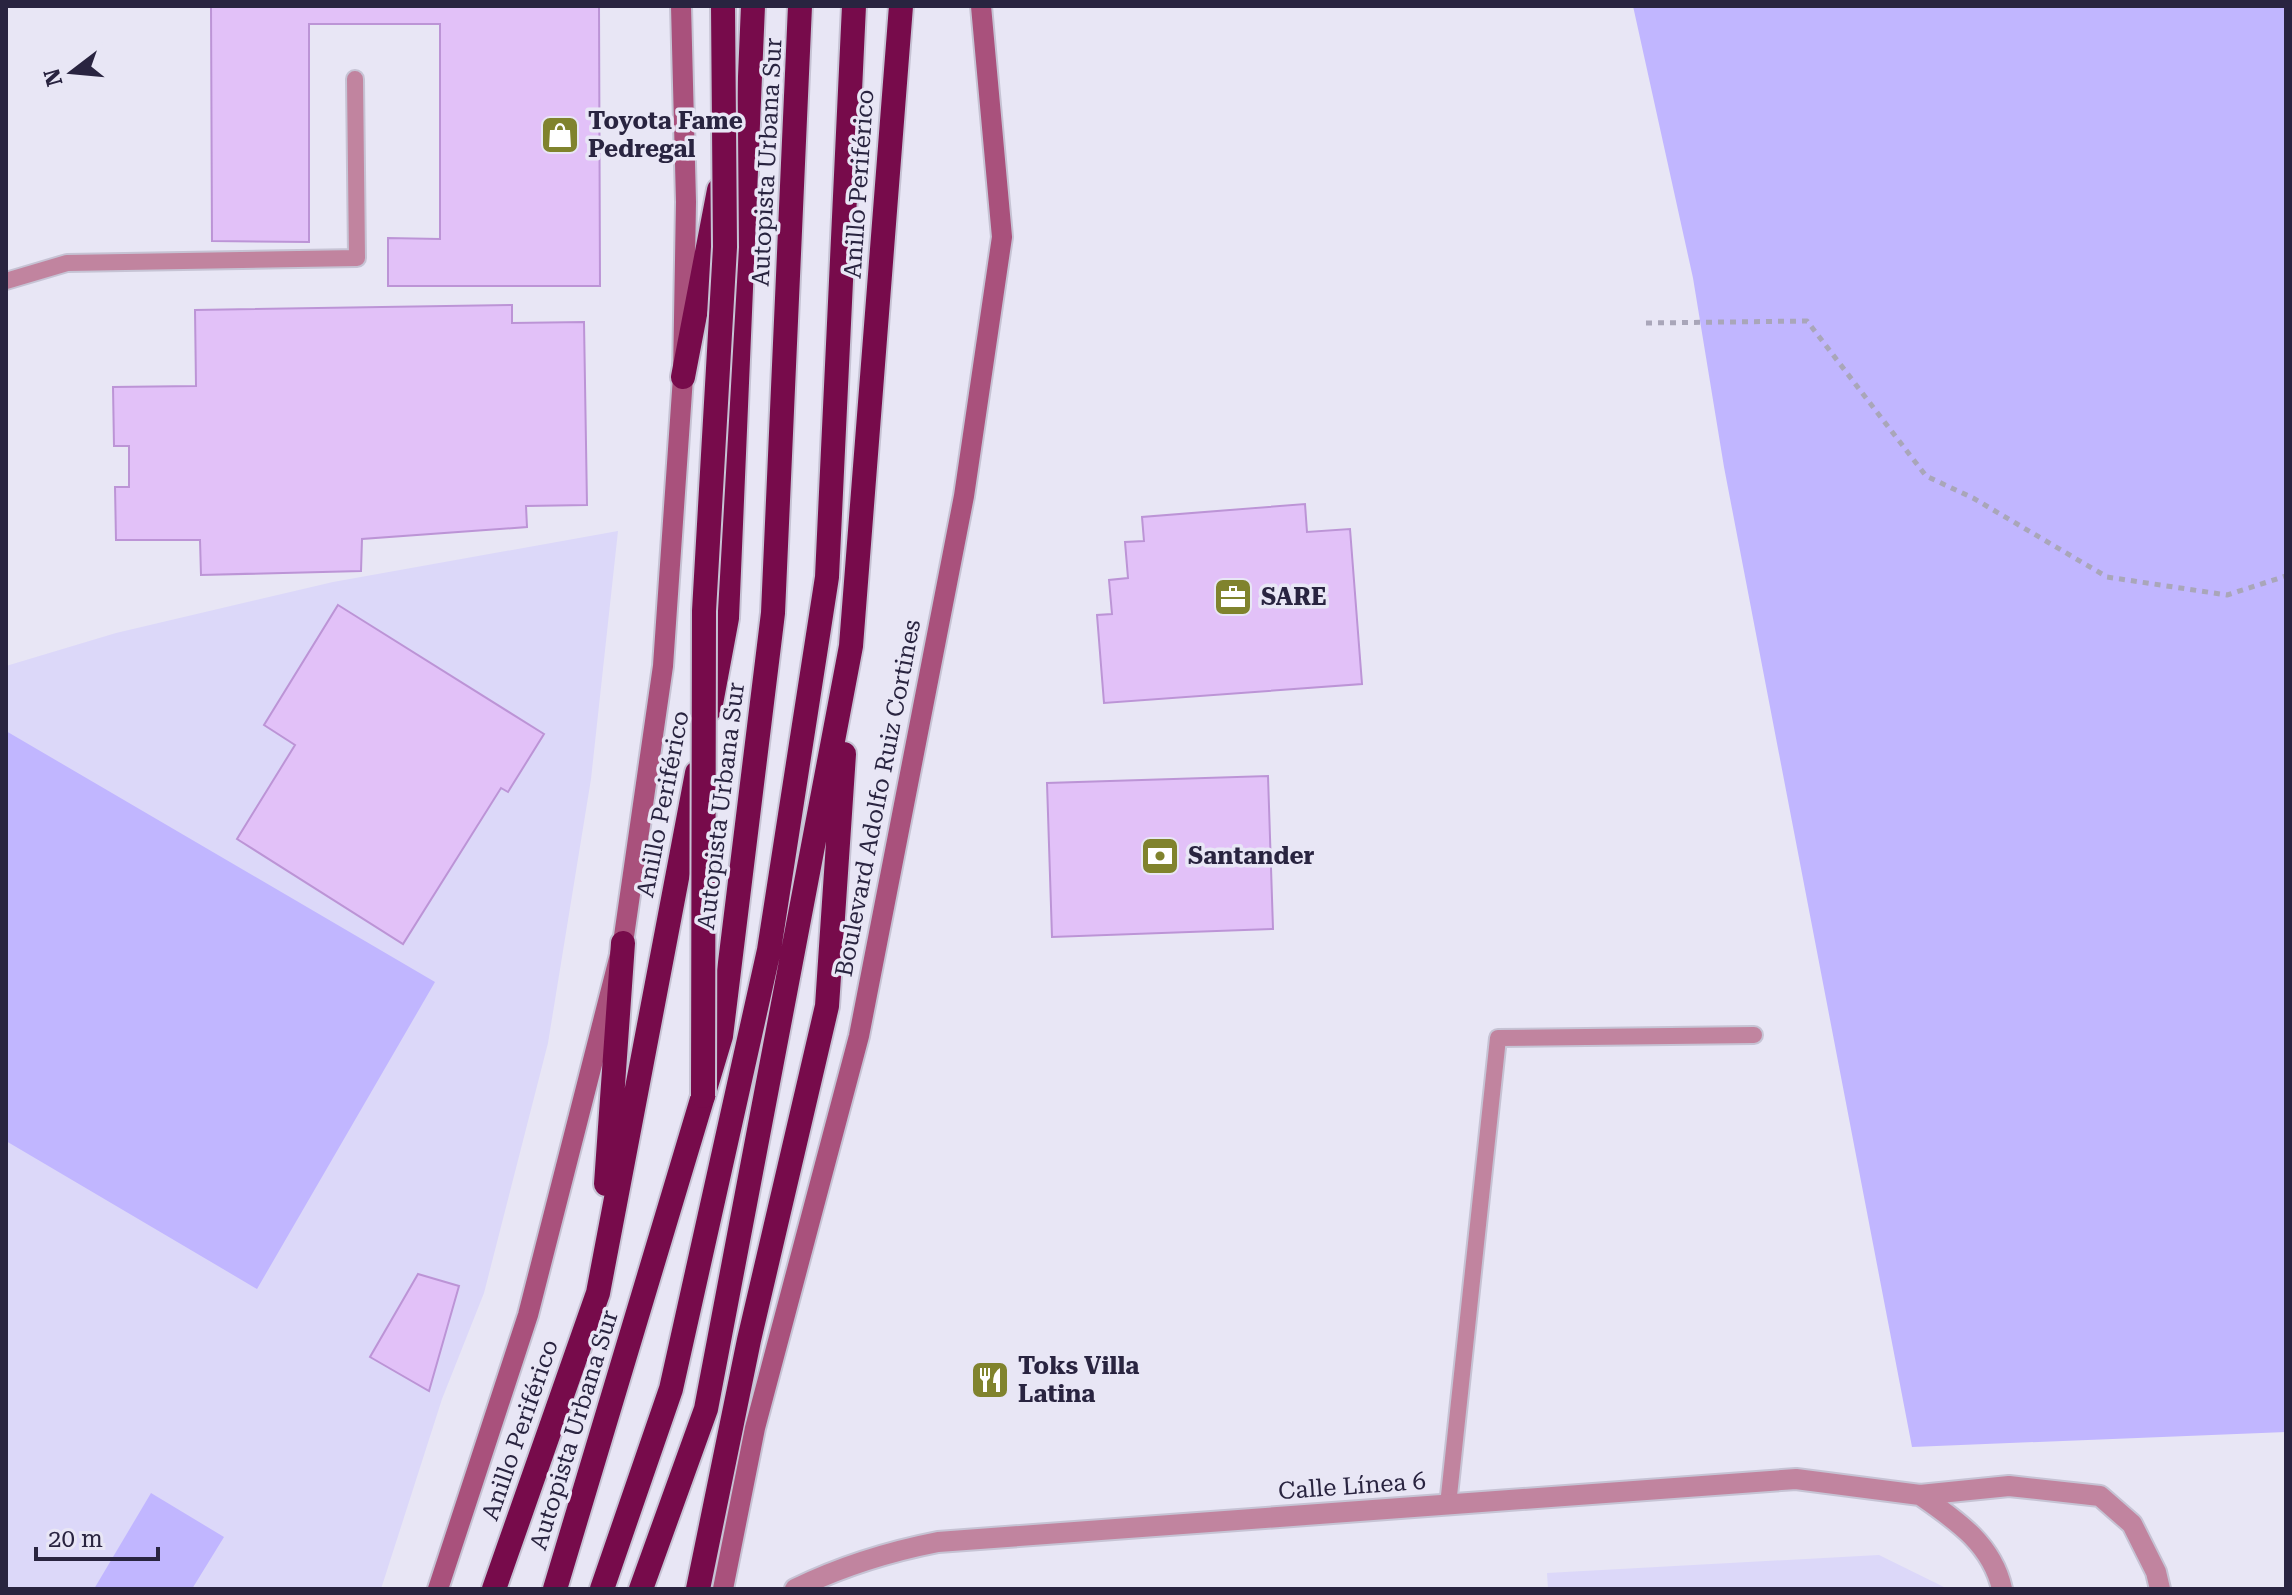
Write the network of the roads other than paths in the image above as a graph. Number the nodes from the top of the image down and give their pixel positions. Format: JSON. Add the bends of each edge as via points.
{"nodes":[{"id":1,"x":681,"y":6,"type":"edge"},
{"id":2,"x":723,"y":6,"type":"edge"},
{"id":3,"x":800,"y":6,"type":"edge"},
{"id":4,"x":854,"y":6,"type":"edge"},
{"id":5,"x":901,"y":6,"type":"edge"},
{"id":6,"x":981,"y":6,"type":"edge"},
{"id":7,"x":754,"y":7,"type":"edge"},
{"id":8,"x":355,"y":79,"type":"dead end"},
{"id":9,"x":6,"y":281,"type":"edge"},
{"id":10,"x":683,"y":377,"type":"junction"},
{"id":11,"x":851,"y":646,"type":"junction"},
{"id":12,"x":623,"y":943,"type":"junction"},
{"id":13,"x":1754,"y":1035,"type":"dead end"},
{"id":14,"x":703,"y":1096,"type":"junction"},
{"id":15,"x":598,"y":1293,"type":"junction"},
{"id":16,"x":1920,"y":1495,"type":"junction"},
{"id":17,"x":1448,"y":1505,"type":"junction"},
{"id":18,"x":438,"y":1589,"type":"edge"},
{"id":19,"x":494,"y":1589,"type":"edge"},
{"id":20,"x":555,"y":1589,"type":"edge"},
{"id":21,"x":602,"y":1589,"type":"edge"},
{"id":22,"x":641,"y":1589,"type":"edge"},
{"id":23,"x":698,"y":1589,"type":"edge"},
{"id":24,"x":723,"y":1589,"type":"edge"},
{"id":25,"x":795,"y":1589,"type":"edge"},
{"id":26,"x":2002,"y":1589,"type":"edge"},
{"id":27,"x":2160,"y":1589,"type":"edge"}],
"edges":[{"from":1,"to":10,"type":"main road"},
{"from":2,"to":14,"type":"highway","bridge":true,"via":[[725,247],[704,611]]},
{"from":3,"to":14,"type":"highway","name":"Autopista Urbana Sur","bridge":true,"via":[[773,613],[721,1036]]},
{"from":4,"to":21,"type":"highway","via":[[827,577],[769,950],[671,1389]]},
{"from":5,"to":11,"type":"highway","name":"Anillo Periférico"},
{"from":6,"to":24,"type":"main road","name":"Boulevard Adolfo Ruiz Cortines","via":[[1002,237],[964,496],[859,1036],[755,1428]]},
{"from":7,"to":10,"type":"highway"},
{"from":7,"to":15,"type":"highway","name":"Anillo Periférico","via":[[727,618]]},
{"from":8,"to":9,"type":"lane","via":[[357,258],[67,263]]},
{"from":10,"to":12,"type":"main road","via":[[663,666]]},
{"from":11,"to":22,"type":"highway","name":"Anillo Periférico","via":[[706,1409]]},
{"from":11,"to":23,"type":"highway","via":[[827,1006]]},
{"from":12,"to":15,"type":"highway"},
{"from":12,"to":18,"type":"main road","via":[[528,1315]]},
{"from":13,"to":17,"type":"lane","via":[[1498,1038]]},
{"from":14,"to":20,"type":"highway","name":"Autopista Urbana Sur"},
{"from":15,"to":19,"type":"highway","name":"Anillo Periférico"},
{"from":16,"to":17,"type":"street","name":"Calle Línea 6","via":[[1796,1479]]},
{"from":16,"to":26,"type":"street","via":[[1964,1525],[1997,1565]]},
{"from":16,"to":27,"type":"street","via":[[2009,1486],[2100,1496],[2132,1524]]},
{"from":17,"to":25,"type":"street","name":"Calle Línea 6","via":[[938,1542],[881,1553]]}]}
